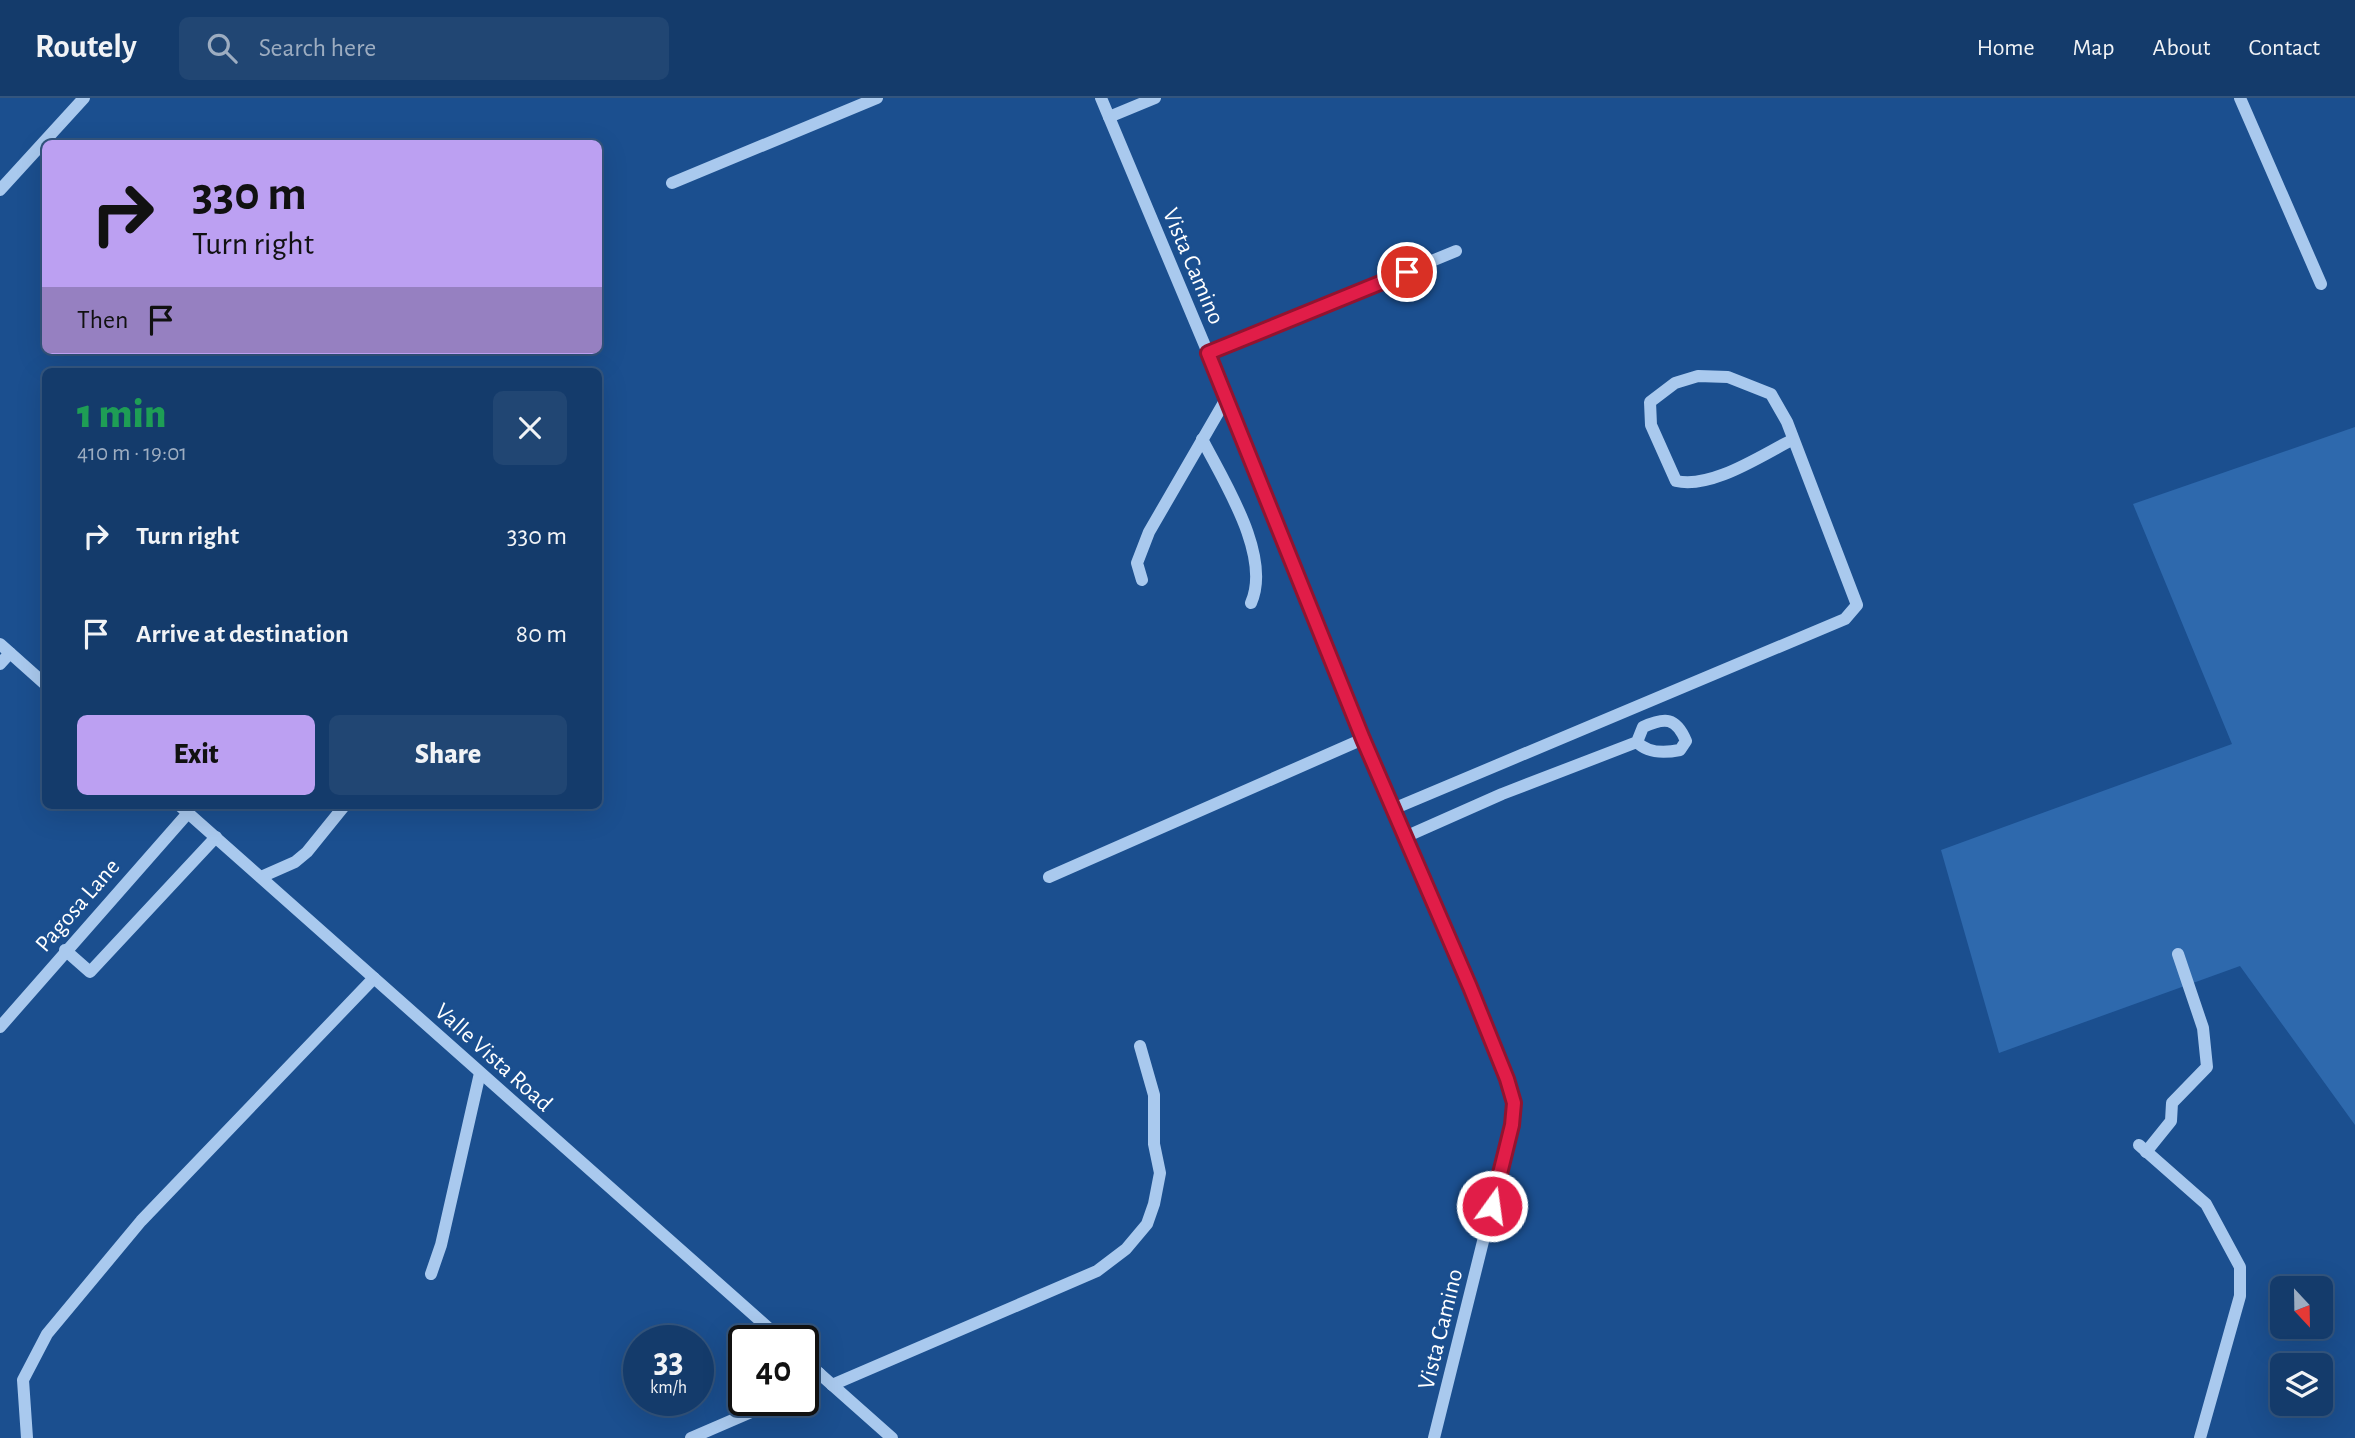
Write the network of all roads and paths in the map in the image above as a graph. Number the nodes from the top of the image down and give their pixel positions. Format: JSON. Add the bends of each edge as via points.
{"nodes":[{"id":1,"x":84,"y":98,"type":"edge"},
{"id":2,"x":877,"y":98,"type":"edge"},
{"id":3,"x":1101,"y":98,"type":"edge"},
{"id":4,"x":1155,"y":98,"type":"edge"},
{"id":5,"x":2240,"y":98,"type":"edge"},
{"id":6,"x":1109,"y":117,"type":"junction"},
{"id":7,"x":46,"y":140,"type":"edge"},
{"id":8,"x":42,"y":144,"type":"edge"},
{"id":9,"x":672,"y":183,"type":"dead end"},
{"id":10,"x":0,"y":190,"type":"edge"},
{"id":11,"x":1456,"y":251,"type":"dead end"},
{"id":12,"x":2321,"y":284,"type":"dead end"},
{"id":13,"x":1208,"y":353,"type":"junction"},
{"id":14,"x":1226,"y":398,"type":"junction"},
{"id":15,"x":1202,"y":439,"type":"junction"},
{"id":16,"x":1792,"y":440,"type":"junction"},
{"id":17,"x":1142,"y":580,"type":"dead end"},
{"id":18,"x":1251,"y":603,"type":"dead end"},
{"id":19,"x":0,"y":644,"type":"edge"},
{"id":20,"x":10,"y":653,"type":"junction"},
{"id":21,"x":0,"y":664,"type":"edge"},
{"id":22,"x":42,"y":681,"type":"edge"},
{"id":23,"x":1363,"y":739,"type":"junction"},
{"id":24,"x":1637,"y":742,"type":"dead end"},
{"id":25,"x":184,"y":809,"type":"edge"},
{"id":26,"x":342,"y":809,"type":"edge"},
{"id":27,"x":1393,"y":809,"type":"junction"},
{"id":28,"x":216,"y":837,"type":"junction"},
{"id":29,"x":1405,"y":837,"type":"junction"},
{"id":30,"x":261,"y":877,"type":"junction"},
{"id":31,"x":1049,"y":877,"type":"dead end"},
{"id":32,"x":65,"y":950,"type":"junction"},
{"id":33,"x":2178,"y":954,"type":"dead end"},
{"id":34,"x":374,"y":978,"type":"junction"},
{"id":35,"x":0,"y":1027,"type":"edge"},
{"id":36,"x":1139,"y":1046,"type":"dead end"},
{"id":37,"x":480,"y":1073,"type":"junction"},
{"id":38,"x":431,"y":1274,"type":"dead end"},
{"id":39,"x":765,"y":1325,"type":"edge"},
{"id":40,"x":819,"y":1373,"type":"edge"},
{"id":41,"x":832,"y":1385,"type":"junction"},
{"id":42,"x":742,"y":1416,"type":"edge"},
{"id":43,"x":27,"y":1438,"type":"edge"},
{"id":44,"x":691,"y":1438,"type":"edge"},
{"id":45,"x":892,"y":1438,"type":"edge"},
{"id":46,"x":1434,"y":1438,"type":"edge"},
{"id":47,"x":2200,"y":1438,"type":"edge"}],
"edges":[{"from":1,"to":7,"type":"street"},
{"from":2,"to":9,"type":"street"},
{"from":3,"to":6,"type":"street","name":"Vista Camino"},
{"from":4,"to":6,"type":"street"},
{"from":5,"to":12,"type":"street"},
{"from":6,"to":13,"type":"street","name":"Vista Camino"},
{"from":8,"to":10,"type":"street"},
{"from":11,"to":13,"type":"street"},
{"from":13,"to":14,"type":"street","name":"Vista Camino"},
{"from":14,"to":15,"type":"street"},
{"from":14,"to":23,"type":"street","name":"Vista Camino"},
{"from":15,"to":17,"type":"street","via":[[1149,532],[1137,563]]},
{"from":15,"to":18,"type":"street","via":[[1249,537],[1257,570]]},
{"from":16,"to":16,"type":"street","via":[[1771,394],[1728,377],[1699,376],[1675,383],[1650,402],[1651,425],[1676,481],[1689,484],[1717,477]]},
{"from":16,"to":27,"type":"street","via":[[1857,605],[1845,619]]},
{"from":19,"to":20,"type":"street"},
{"from":20,"to":21,"type":"street"},
{"from":20,"to":22,"type":"street"},
{"from":23,"to":27,"type":"street","name":"Vista Camino"},
{"from":23,"to":31,"type":"street"},
{"from":24,"to":29,"type":"street"},
{"from":25,"to":28,"type":"street","name":"Valle Vista Road"},
{"from":25,"to":32,"type":"street","name":"Pagosa Lane"},
{"from":26,"to":30,"type":"street","via":[[307,852]]},
{"from":27,"to":29,"type":"street","name":"Vista Camino"},
{"from":28,"to":30,"type":"street","name":"Valle Vista Road"},
{"from":28,"to":32,"type":"street","via":[[90,972]]},
{"from":29,"to":46,"type":"street","name":"Vista Camino","via":[[1514,1103]]},
{"from":30,"to":34,"type":"street","name":"Valle Vista Road"},
{"from":32,"to":35,"type":"street","name":"Pagosa Lane"},
{"from":33,"to":47,"type":"street","via":[[2203,1028],[2207,1067],[2172,1103],[2171,1121],[2143,1149],[2206,1204],[2240,1267],[2240,1296]]},
{"from":34,"to":37,"type":"street","name":"Valle Vista Road"},
{"from":34,"to":43,"type":"street","via":[[141,1221],[47,1334],[23,1380]]},
{"from":36,"to":41,"type":"street","via":[[1154,1095],[1154,1144],[1160,1173],[1147,1224],[1126,1248],[1097,1270]]},
{"from":37,"to":38,"type":"street"},
{"from":37,"to":39,"type":"street","name":"Valle Vista Road"},
{"from":40,"to":41,"type":"street"},
{"from":41,"to":45,"type":"street"},
{"from":42,"to":44,"type":"street"}]}
